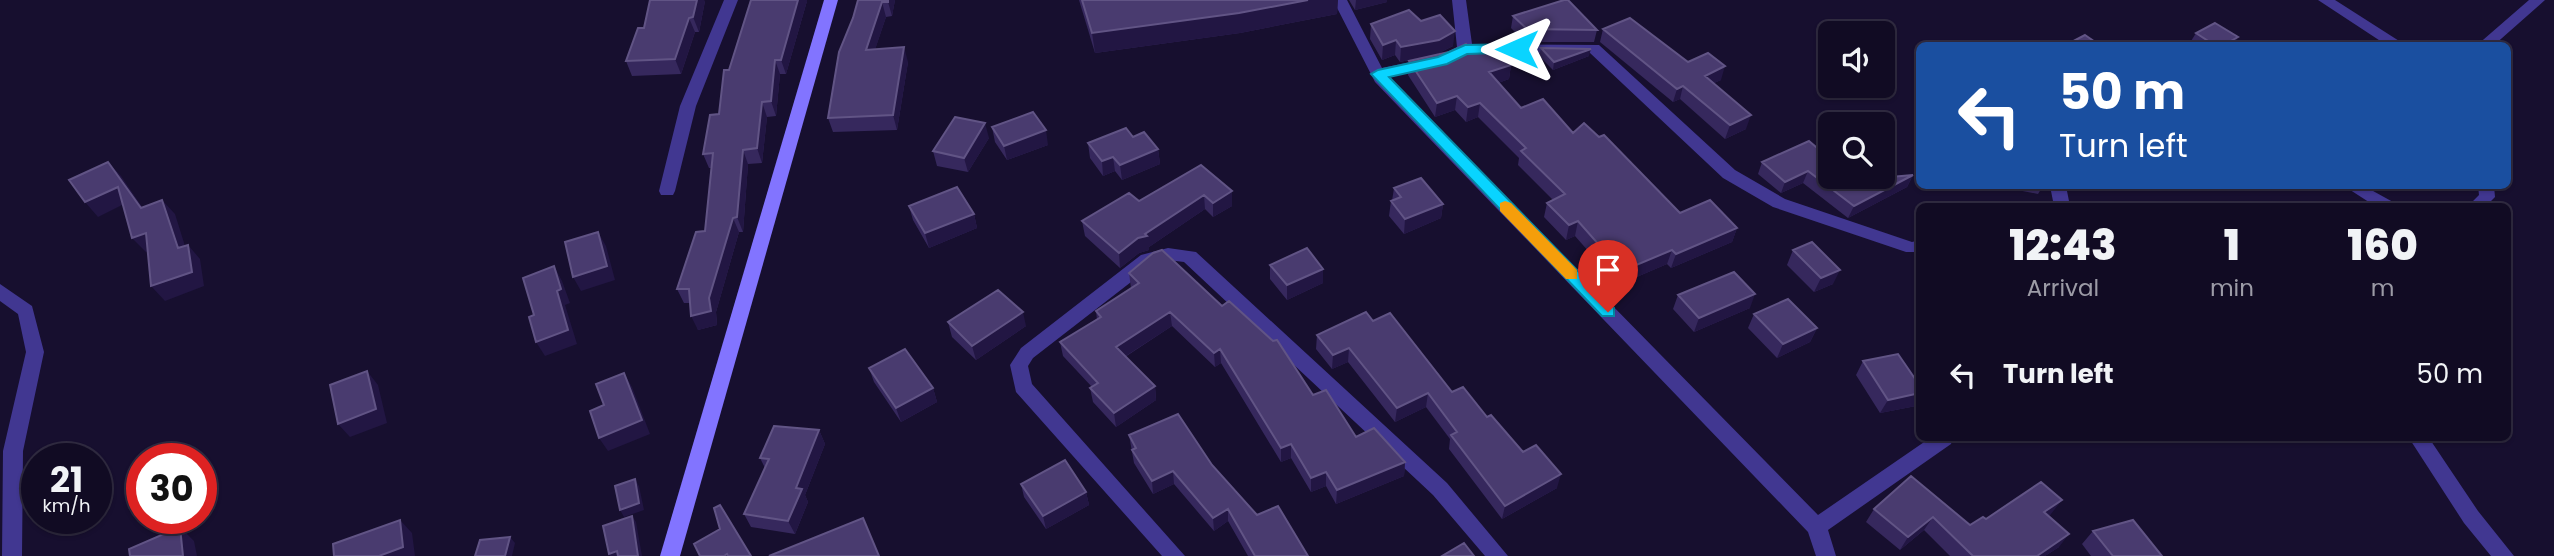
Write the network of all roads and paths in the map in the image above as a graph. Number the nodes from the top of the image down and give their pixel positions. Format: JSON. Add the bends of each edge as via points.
{"nodes":[{"id":1,"x":731,"y":0,"type":"edge"},
{"id":2,"x":831,"y":0,"type":"edge"},
{"id":3,"x":1340,"y":0,"type":"edge"},
{"id":4,"x":1459,"y":0,"type":"edge"},
{"id":5,"x":2325,"y":0,"type":"edge"},
{"id":6,"x":2538,"y":0,"type":"edge"},
{"id":7,"x":2393,"y":42,"type":"edge"},
{"id":8,"x":2488,"y":42,"type":"edge"},
{"id":9,"x":1465,"y":49,"type":"junction"},
{"id":10,"x":1378,"y":74,"type":"junction"},
{"id":11,"x":2357,"y":189,"type":"edge"},
{"id":12,"x":2486,"y":189,"type":"edge"},
{"id":13,"x":667,"y":191,"type":"dead end"},
{"id":14,"x":2382,"y":203,"type":"edge"},
{"id":15,"x":2480,"y":203,"type":"edge"},
{"id":16,"x":1916,"y":247,"type":"edge"},
{"id":17,"x":0,"y":291,"type":"edge"},
{"id":18,"x":1940,"y":441,"type":"edge"},
{"id":19,"x":2421,"y":441,"type":"edge"},
{"id":20,"x":1817,"y":527,"type":"junction"},
{"id":21,"x":12,"y":556,"type":"edge"},
{"id":22,"x":670,"y":556,"type":"edge"},
{"id":23,"x":1175,"y":556,"type":"edge"},
{"id":24,"x":1498,"y":556,"type":"edge"},
{"id":25,"x":1826,"y":556,"type":"edge"},
{"id":26,"x":2504,"y":556,"type":"edge"}],
"edges":[{"from":1,"to":13,"type":"street","via":[[688,106]]},
{"from":2,"to":22,"type":"street"},
{"from":3,"to":10,"type":"street"},
{"from":4,"to":9,"type":"street"},
{"from":5,"to":7,"type":"street"},
{"from":6,"to":8,"type":"street"},
{"from":9,"to":10,"type":"street","via":[[1442,61]]},
{"from":9,"to":16,"type":"street","via":[[1594,48],[1729,174],[1779,203]]},
{"from":10,"to":20,"type":"street"},
{"from":11,"to":14,"type":"street"},
{"from":12,"to":15,"type":"street","via":[[2487,197]]},
{"from":17,"to":21,"type":"street","via":[[26,311],[34,352],[13,451]]},
{"from":18,"to":20,"type":"street"},
{"from":19,"to":26,"type":"street","via":[[2471,517]]},
{"from":20,"to":25,"type":"street"},
{"from":23,"to":24,"type":"street","via":[[1023,387],[1018,365],[1027,353],[1147,260],[1176,253],[1190,257],[1440,489]]}]}
